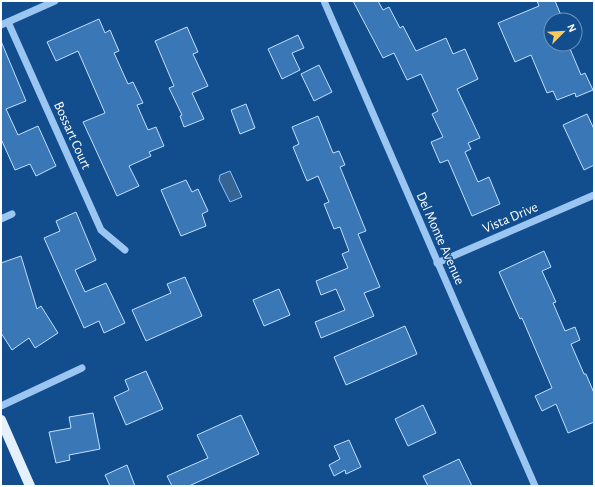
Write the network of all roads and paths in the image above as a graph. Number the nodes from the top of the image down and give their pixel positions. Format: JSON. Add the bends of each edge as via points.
{"nodes":[{"id":1,"x":55,"y":1,"type":"edge"},
{"id":2,"x":324,"y":1,"type":"edge"},
{"id":3,"x":4,"y":23,"type":"edge"},
{"id":4,"x":594,"y":195,"type":"edge"},
{"id":5,"x":12,"y":214,"type":"dead end"},
{"id":6,"x":1,"y":219,"type":"edge"},
{"id":7,"x":125,"y":250,"type":"dead end"},
{"id":8,"x":437,"y":263,"type":"junction"},
{"id":9,"x":82,"y":368,"type":"dead end"},
{"id":10,"x":1,"y":406,"type":"edge"},
{"id":11,"x":1,"y":420,"type":"edge"},
{"id":12,"x":30,"y":486,"type":"edge"},
{"id":13,"x":535,"y":486,"type":"edge"}],
"edges":[{"from":1,"to":3,"type":"street"},
{"from":2,"to":8,"type":"street","name":"Del Monte Avenue"},
{"from":3,"to":7,"type":"street","name":"Bossart Court","via":[[101,230]]},
{"from":4,"to":8,"type":"street","name":"Vista Drive"},
{"from":5,"to":6,"type":"street"},
{"from":8,"to":13,"type":"street","name":"Del Monte Avenue"},
{"from":9,"to":10,"type":"street"},
{"from":11,"to":12,"type":"main road"}]}
